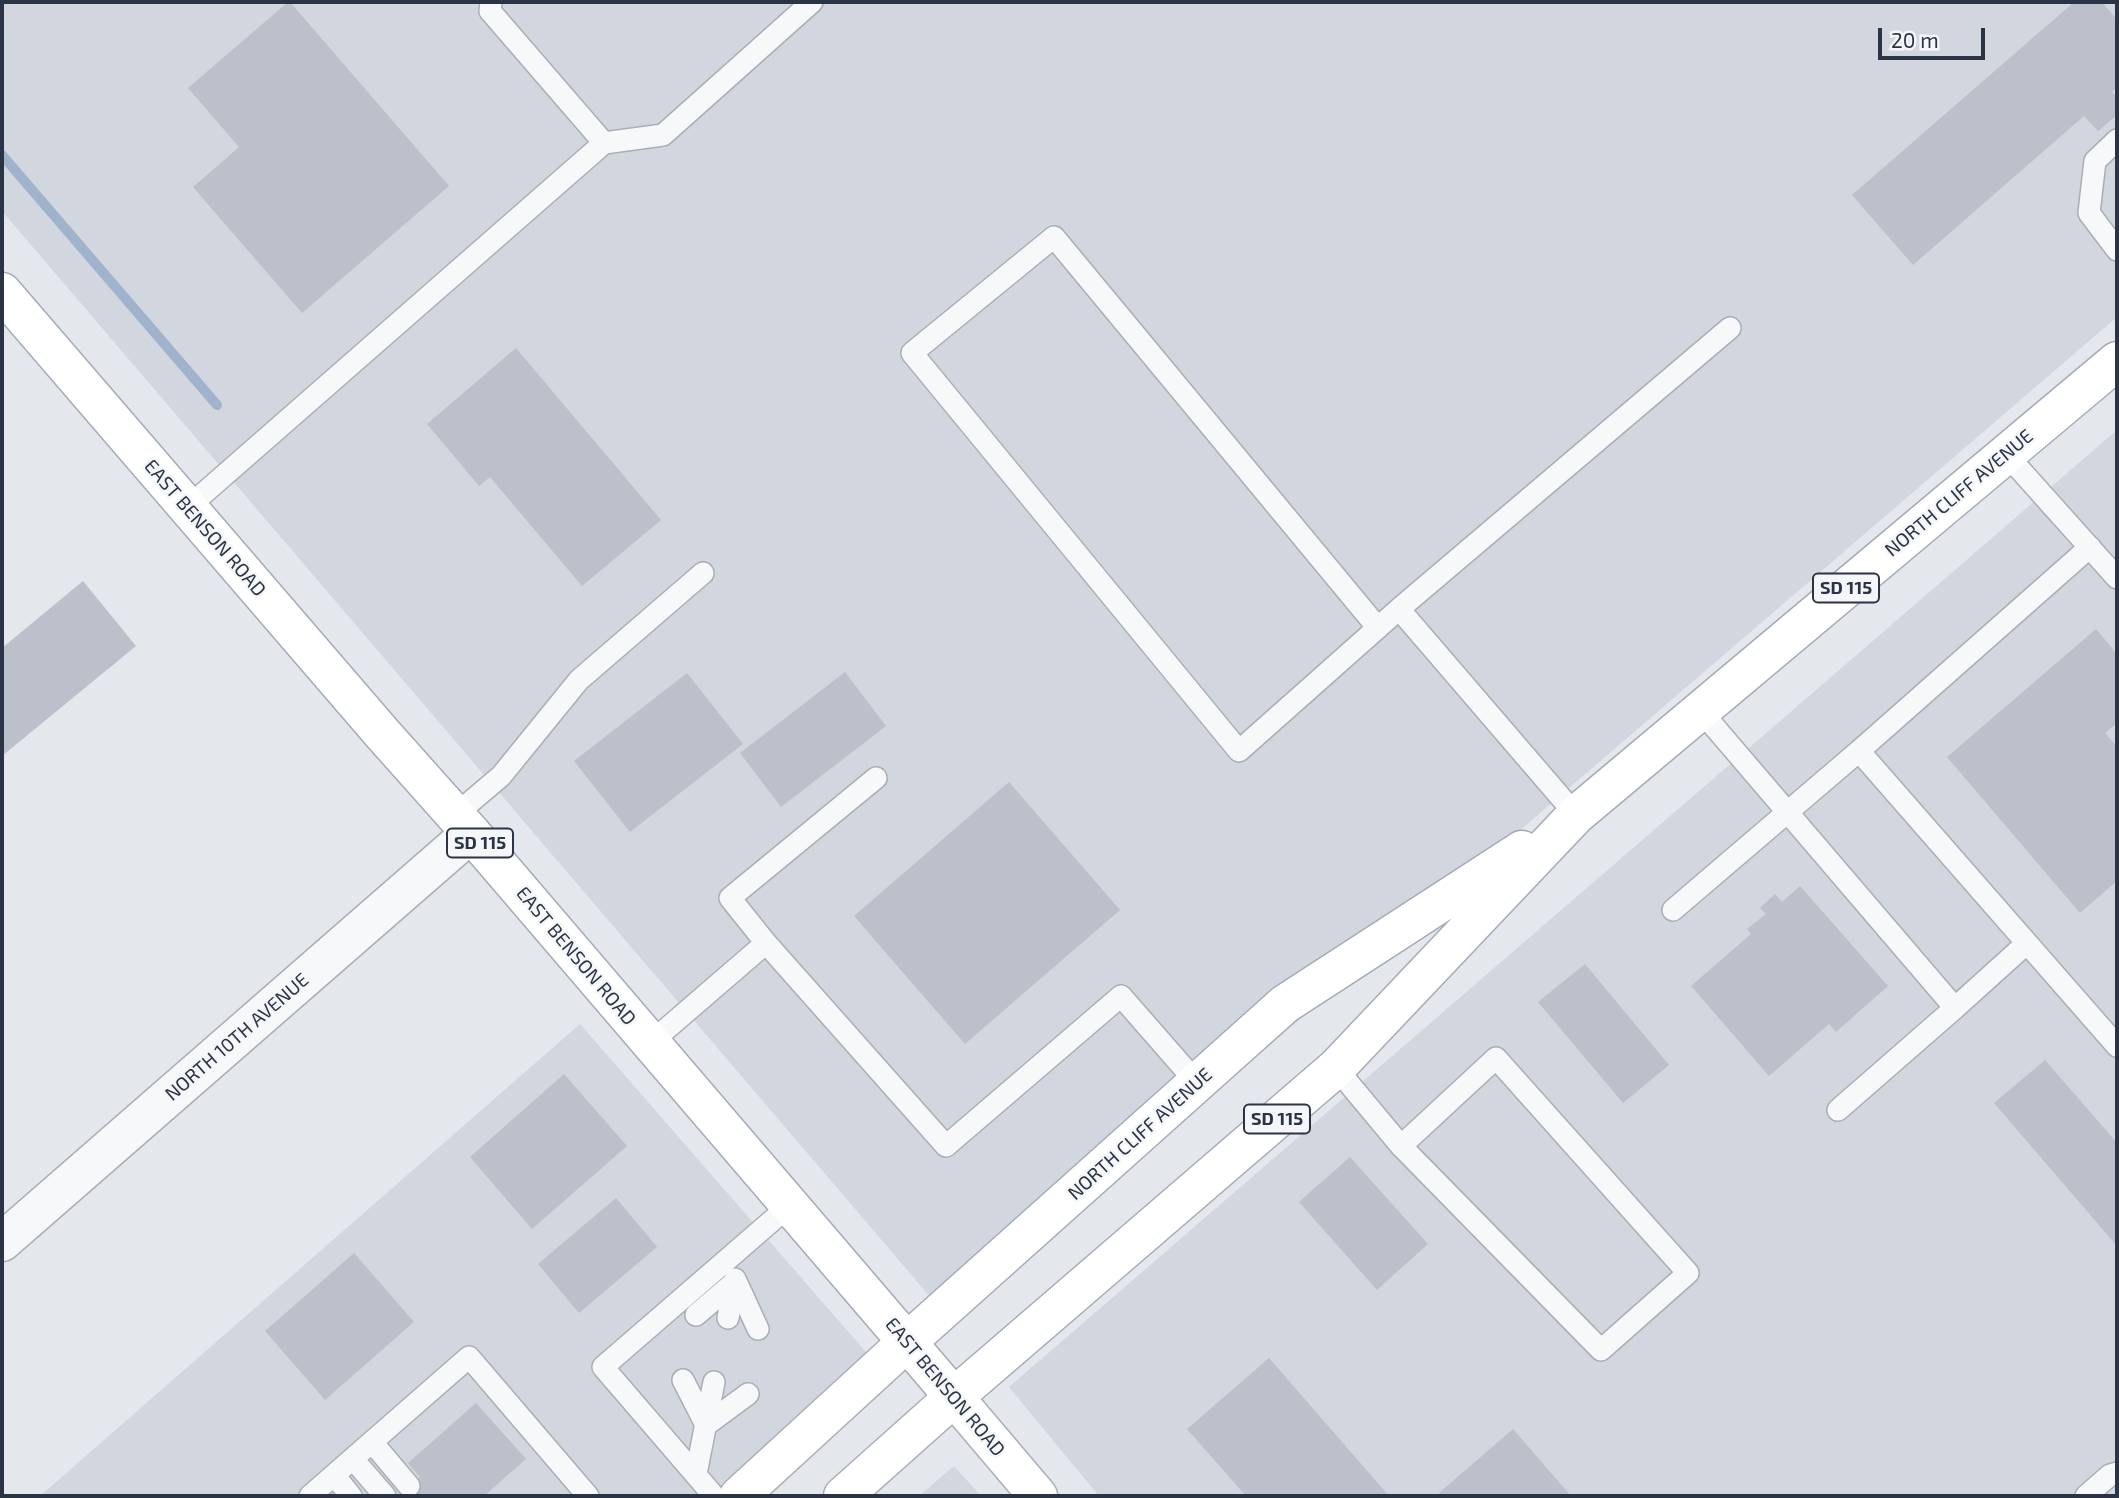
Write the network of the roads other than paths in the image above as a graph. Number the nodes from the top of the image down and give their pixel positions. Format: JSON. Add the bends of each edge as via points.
{"nodes":[{"id":1,"x":491,"y":2,"type":"edge"},
{"id":2,"x":812,"y":2,"type":"edge"},
{"id":3,"x":2117,"y":140,"type":"edge"},
{"id":4,"x":604,"y":143,"type":"junction"},
{"id":5,"x":2117,"y":250,"type":"edge"},
{"id":6,"x":6,"y":305,"type":"edge"},
{"id":7,"x":1730,"y":328,"type":"dead end"},
{"id":8,"x":2117,"y":361,"type":"edge"},
{"id":9,"x":2006,"y":454,"type":"junction"},
{"id":10,"x":188,"y":508,"type":"junction"},
{"id":11,"x":2090,"y":547,"type":"junction"},
{"id":12,"x":703,"y":573,"type":"dead end"},
{"id":13,"x":2117,"y":578,"type":"edge"},
{"id":14,"x":1399,"y":609,"type":"junction"},
{"id":15,"x":1378,"y":628,"type":"junction"},
{"id":16,"x":1700,"y":710,"type":"junction"},
{"id":17,"x":1860,"y":751,"type":"junction"},
{"id":18,"x":876,"y":778,"type":"dead end"},
{"id":19,"x":1787,"y":812,"type":"junction"},
{"id":20,"x":1576,"y":814,"type":"junction"},
{"id":21,"x":463,"y":824,"type":"junction"},
{"id":22,"x":1673,"y":910,"type":"dead end"},
{"id":23,"x":766,"y":943,"type":"junction"},
{"id":24,"x":2027,"y":943,"type":"junction"},
{"id":25,"x":1955,"y":1008,"type":"junction"},
{"id":26,"x":650,"y":1043,"type":"junction"},
{"id":27,"x":2117,"y":1046,"type":"edge"},
{"id":28,"x":1336,"y":1068,"type":"junction"},
{"id":29,"x":1197,"y":1083,"type":"junction"},
{"id":30,"x":1838,"y":1110,"type":"dead end"},
{"id":31,"x":1401,"y":1146,"type":"junction"},
{"id":32,"x":789,"y":1206,"type":"junction"},
{"id":33,"x":2,"y":1242,"type":"edge"},
{"id":34,"x":729,"y":1273,"type":"junction"},
{"id":35,"x":696,"y":1315,"type":"dead end"},
{"id":36,"x":728,"y":1318,"type":"dead end"},
{"id":37,"x":758,"y":1329,"type":"dead end"},
{"id":38,"x":907,"y":1342,"type":"junction"},
{"id":39,"x":683,"y":1380,"type":"dead end"},
{"id":40,"x":714,"y":1382,"type":"dead end"},
{"id":41,"x":748,"y":1394,"type":"dead end"},
{"id":42,"x":954,"y":1397,"type":"junction"},
{"id":43,"x":706,"y":1425,"type":"junction"},
{"id":44,"x":372,"y":1442,"type":"junction"},
{"id":45,"x":353,"y":1459,"type":"junction"},
{"id":46,"x":2117,"y":1473,"type":"edge"},
{"id":47,"x":696,"y":1474,"type":"junction"},
{"id":48,"x":334,"y":1475,"type":"junction"},
{"id":49,"x":409,"y":1486,"type":"dead end"},
{"id":50,"x":311,"y":1496,"type":"edge"},
{"id":51,"x":351,"y":1496,"type":"edge"},
{"id":52,"x":385,"y":1496,"type":"edge"},
{"id":53,"x":588,"y":1496,"type":"edge"},
{"id":54,"x":714,"y":1496,"type":"edge"},
{"id":55,"x":739,"y":1496,"type":"edge"},
{"id":56,"x":843,"y":1496,"type":"edge"},
{"id":57,"x":1038,"y":1496,"type":"edge"},
{"id":58,"x":2086,"y":1496,"type":"edge"}],
"edges":[{"from":1,"to":4,"type":"lane","via":[[490,11]]},
{"from":2,"to":4,"type":"lane","via":[[663,135]]},
{"from":3,"to":5,"type":"lane","via":[[2095,162],[2088,214]]},
{"from":4,"to":10,"type":"lane"},
{"from":6,"to":10,"type":"main road","name":"EAST BENSON ROAD","number":"SD 115"},
{"from":7,"to":14,"type":"lane"},
{"from":8,"to":9,"type":"main road","name":"NORTH CLIFF AVENUE","number":"SD 115"},
{"from":9,"to":11,"type":"lane"},
{"from":9,"to":16,"type":"main road","name":"NORTH CLIFF AVENUE","number":"SD 115"},
{"from":10,"to":21,"type":"main road","name":"EAST BENSON ROAD","number":"SD 115"},
{"from":11,"to":13,"type":"lane"},
{"from":11,"to":17,"type":"lane"},
{"from":12,"to":21,"type":"lane","via":[[579,680]]},
{"from":14,"to":15,"type":"lane"},
{"from":14,"to":20,"type":"lane"},
{"from":15,"to":15,"type":"lane","via":[[1239,751],[912,353],[1054,237]]},
{"from":16,"to":19,"type":"lane"},
{"from":16,"to":20,"type":"main road","name":"NORTH CLIFF AVENUE","number":"SD 115"},
{"from":17,"to":19,"type":"lane"},
{"from":17,"to":24,"type":"lane"},
{"from":18,"to":23,"type":"lane","via":[[730,898]]},
{"from":19,"to":22,"type":"lane"},
{"from":19,"to":25,"type":"lane"},
{"from":20,"to":28,"type":"main road","name":"NORTH CLIFF AVENUE","number":"SD 115"},
{"from":20,"to":29,"type":"main road","name":"NORTH CLIFF AVENUE","number":"SD 115","via":[[1285,1004]]},
{"from":21,"to":26,"type":"main road","name":"EAST BENSON ROAD","number":"SD 115"},
{"from":21,"to":33,"type":"street","name":"NORTH 10TH AVENUE"},
{"from":23,"to":26,"type":"lane"},
{"from":23,"to":29,"type":"lane","via":[[946,1146],[1121,996]]},
{"from":24,"to":25,"type":"lane"},
{"from":24,"to":27,"type":"lane"},
{"from":25,"to":30,"type":"lane"},
{"from":26,"to":32,"type":"main road","name":"EAST BENSON ROAD","number":"SD 115"},
{"from":28,"to":31,"type":"lane"},
{"from":28,"to":42,"type":"main road","name":"NORTH CLIFF AVENUE","number":"SD 115"},
{"from":29,"to":38,"type":"main road","name":"NORTH CLIFF AVENUE","number":"SD 115"},
{"from":31,"to":31,"type":"lane","via":[[1601,1350],[1688,1273],[1496,1058]]},
{"from":32,"to":34,"type":"lane"},
{"from":32,"to":38,"type":"main road","name":"EAST BENSON ROAD","number":"SD 115"},
{"from":34,"to":35,"type":"lane"},
{"from":34,"to":36,"type":"lane"},
{"from":34,"to":37,"type":"lane"},
{"from":34,"to":47,"type":"lane","via":[[603,1367]]},
{"from":38,"to":42,"type":"main road","name":"EAST BENSON ROAD","number":"SD 115"},
{"from":38,"to":55,"type":"main road","name":"NORTH CLIFF AVENUE"},
{"from":39,"to":43,"type":"lane"},
{"from":40,"to":43,"type":"lane"},
{"from":41,"to":43,"type":"lane"},
{"from":42,"to":56,"type":"main road","name":"NORTH CLIFF AVENUE"},
{"from":42,"to":57,"type":"main road","name":"EAST BENSON ROAD"},
{"from":43,"to":47,"type":"lane"},
{"from":44,"to":45,"type":"lane"},
{"from":44,"to":49,"type":"lane"},
{"from":44,"to":53,"type":"lane","via":[[469,1357]]},
{"from":45,"to":48,"type":"lane"},
{"from":45,"to":52,"type":"lane"},
{"from":46,"to":58,"type":"lane"},
{"from":47,"to":54,"type":"lane"},
{"from":48,"to":50,"type":"lane"},
{"from":48,"to":51,"type":"lane"}]}
